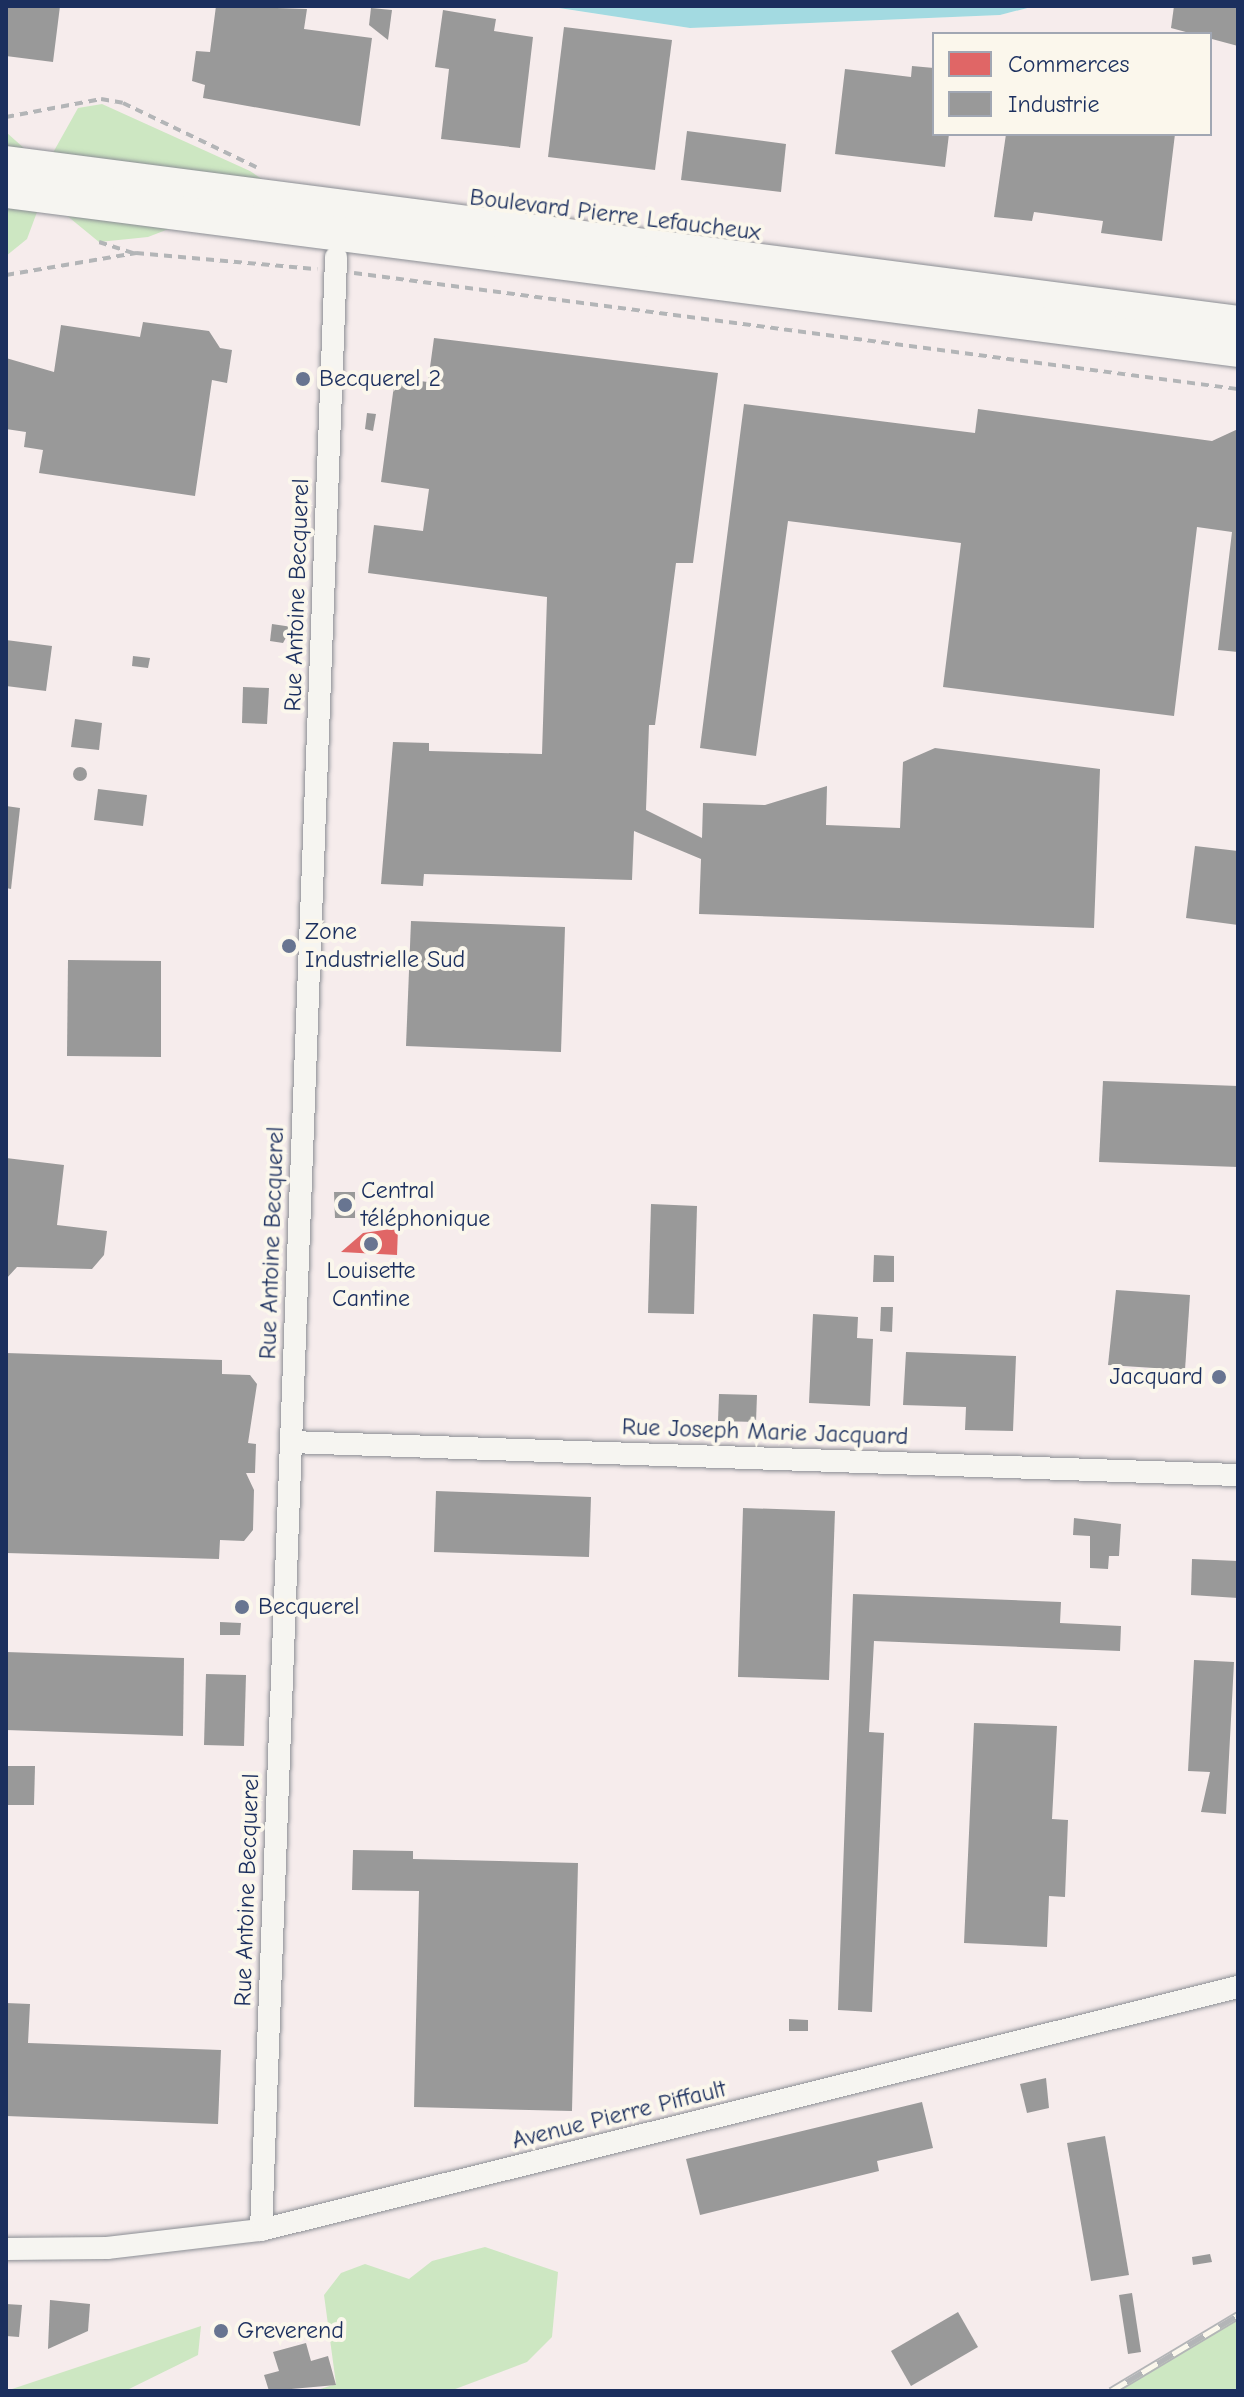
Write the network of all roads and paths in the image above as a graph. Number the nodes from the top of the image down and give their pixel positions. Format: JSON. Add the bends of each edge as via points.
{"nodes":[{"id":1,"x":6,"y":117,"type":"edge"},
{"id":2,"x":6,"y":163,"type":"edge"},
{"id":3,"x":262,"y":168,"type":"dead end"},
{"id":4,"x":44,"y":182,"type":"junction"},
{"id":5,"x":6,"y":191,"type":"edge"},
{"id":6,"x":99,"y":242,"type":"dead end"},
{"id":7,"x":136,"y":253,"type":"junction"},
{"id":8,"x":336,"y":264,"type":"junction"},
{"id":9,"x":6,"y":275,"type":"edge"},
{"id":10,"x":1238,"y":323,"type":"edge"},
{"id":11,"x":1238,"y":350,"type":"edge"},
{"id":12,"x":1238,"y":389,"type":"edge"},
{"id":13,"x":291,"y":1442,"type":"junction"},
{"id":14,"x":1238,"y":1475,"type":"edge"},
{"id":15,"x":1238,"y":1987,"type":"edge"},
{"id":16,"x":261,"y":2230,"type":"junction"},
{"id":17,"x":6,"y":2249,"type":"edge"}],
"edges":[{"from":1,"to":3,"type":"path","via":[[101,99],[123,103]]},
{"from":2,"to":4,"type":"main road","name":"Boulevard Pierre Lefaucheux"},
{"from":4,"to":5,"type":"main road","name":"Boulevard Pierre Lefaucheux"},
{"from":4,"to":10,"type":"main road","name":"Boulevard Pierre Lefaucheux"},
{"from":4,"to":11,"type":"main road","name":"Boulevard Pierre Lefaucheux"},
{"from":6,"to":7,"type":"path"},
{"from":7,"to":8,"type":"path"},
{"from":7,"to":9,"type":"path"},
{"from":8,"to":12,"type":"path"},
{"from":8,"to":13,"type":"street","name":"Rue Antoine Becquerel"},
{"from":13,"to":14,"type":"street","name":"Rue Joseph Marie Jacquard"},
{"from":13,"to":16,"type":"street","name":"Rue Antoine Becquerel"},
{"from":15,"to":16,"type":"street","name":"Avenue Pierre Piffault"},
{"from":16,"to":17,"type":"street","name":"Avenue Pierre Piffault","via":[[107,2248]]}]}
